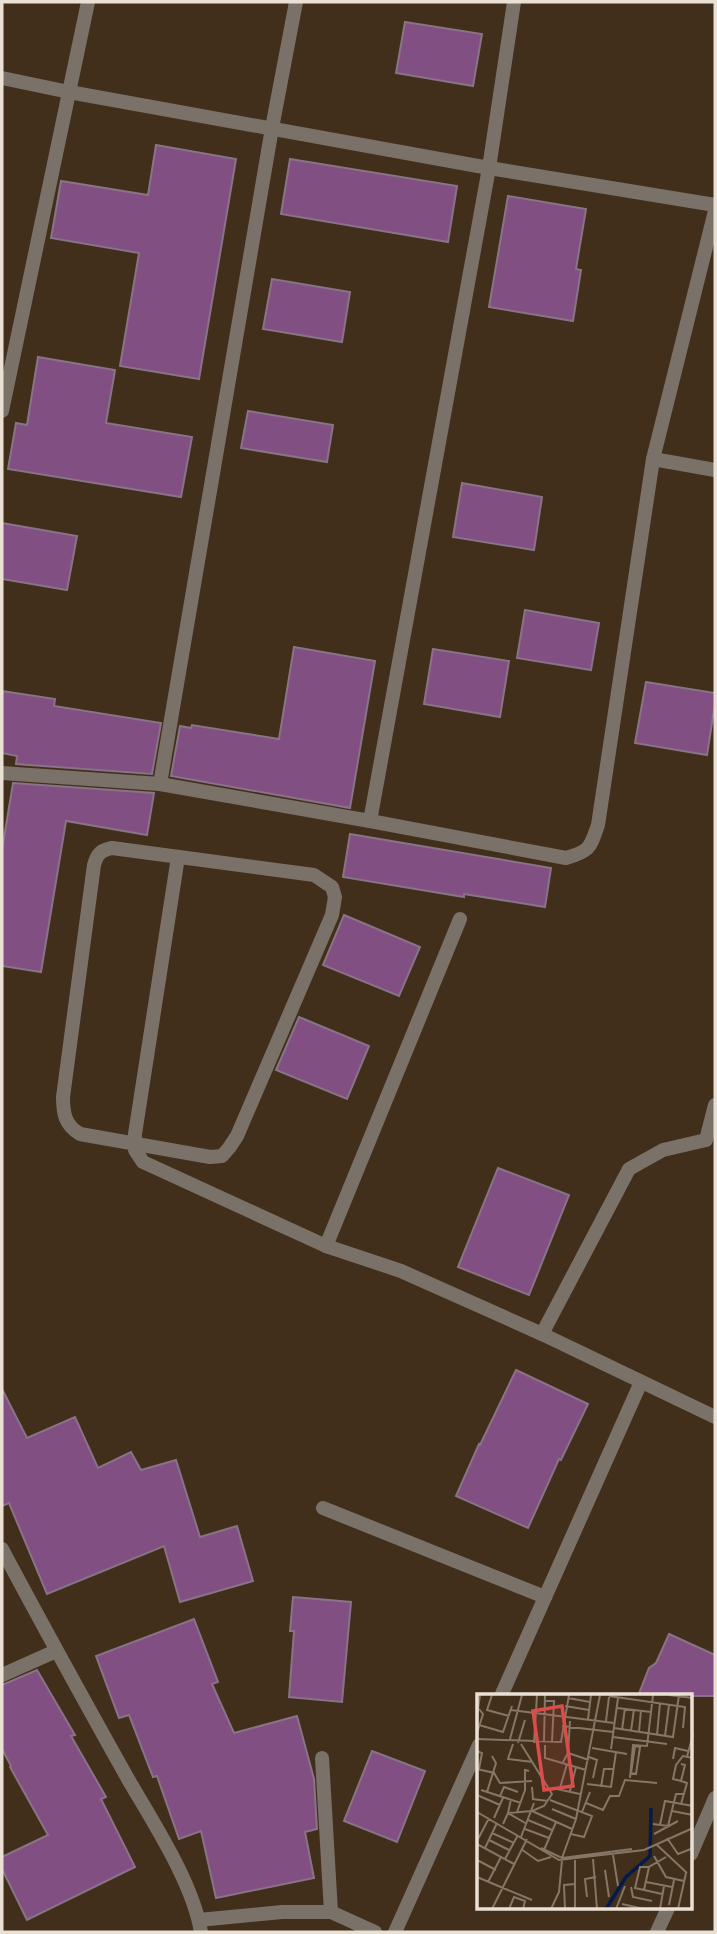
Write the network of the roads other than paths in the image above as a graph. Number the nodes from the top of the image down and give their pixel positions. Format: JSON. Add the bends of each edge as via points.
{"nodes":[{"id":1,"x":89,"y":2,"type":"edge"},
{"id":2,"x":296,"y":2,"type":"edge"},
{"id":3,"x":514,"y":2,"type":"edge"},
{"id":4,"x":2,"y":78,"type":"edge"},
{"id":5,"x":69,"y":92,"type":"junction"},
{"id":6,"x":272,"y":128,"type":"junction"},
{"id":7,"x":489,"y":168,"type":"junction"},
{"id":8,"x":715,"y":205,"type":"edge"},
{"id":9,"x":715,"y":211,"type":"edge"},
{"id":10,"x":2,"y":411,"type":"edge"},
{"id":11,"x":653,"y":459,"type":"junction"},
{"id":12,"x":715,"y":470,"type":"edge"},
{"id":13,"x":2,"y":773,"type":"edge"},
{"id":14,"x":160,"y":784,"type":"junction"},
{"id":15,"x":370,"y":821,"type":"junction"},
{"id":16,"x":178,"y":857,"type":"junction"},
{"id":17,"x":460,"y":919,"type":"dead end"},
{"id":18,"x":715,"y":1105,"type":"edge"},
{"id":19,"x":711,"y":1142,"type":"edge"},
{"id":20,"x":135,"y":1143,"type":"junction"},
{"id":21,"x":326,"y":1246,"type":"junction"},
{"id":22,"x":542,"y":1334,"type":"junction"},
{"id":23,"x":641,"y":1382,"type":"junction"},
{"id":24,"x":715,"y":1417,"type":"edge"},
{"id":25,"x":323,"y":1508,"type":"dead end"},
{"id":26,"x":2,"y":1549,"type":"edge"},
{"id":27,"x":545,"y":1597,"type":"junction"},
{"id":28,"x":56,"y":1651,"type":"junction"},
{"id":29,"x":2,"y":1675,"type":"edge"},
{"id":30,"x":502,"y":1694,"type":"edge"},
{"id":31,"x":477,"y":1749,"type":"edge"},
{"id":32,"x":322,"y":1758,"type":"dead end"},
{"id":33,"x":715,"y":1798,"type":"edge"},
{"id":34,"x":692,"y":1852,"type":"edge"},
{"id":35,"x":666,"y":1910,"type":"edge"},
{"id":36,"x":331,"y":1912,"type":"junction"},
{"id":37,"x":200,"y":1926,"type":"edge"},
{"id":38,"x":375,"y":1932,"type":"edge"},
{"id":39,"x":395,"y":1932,"type":"edge"},
{"id":40,"x":657,"y":1932,"type":"edge"}],
"edges":[{"from":1,"to":5,"type":"street"},
{"from":2,"to":6,"type":"street"},
{"from":3,"to":7,"type":"street"},
{"from":4,"to":5,"type":"street"},
{"from":5,"to":6,"type":"street"},
{"from":5,"to":10,"type":"street"},
{"from":6,"to":7,"type":"street"},
{"from":6,"to":14,"type":"street"},
{"from":7,"to":8,"type":"street"},
{"from":7,"to":15,"type":"street"},
{"from":9,"to":11,"type":"street"},
{"from":11,"to":12,"type":"street"},
{"from":11,"to":15,"type":"street","via":[[598,825],[584,853],[566,858]]},
{"from":13,"to":14,"type":"street"},
{"from":14,"to":15,"type":"street"},
{"from":16,"to":20,"type":"street"},
{"from":16,"to":20,"type":"street","via":[[112,848],[97,855],[94,865],[63,1109],[65,1121],[80,1134]]},
{"from":16,"to":20,"type":"street","via":[[313,875],[332,887],[335,897],[332,915],[229,1148],[222,1156],[210,1157]]},
{"from":17,"to":21,"type":"street"},
{"from":18,"to":19,"type":"street"},
{"from":19,"to":22,"type":"street","via":[[663,1150],[629,1169]]},
{"from":20,"to":21,"type":"street","via":[[143,1162]]},
{"from":21,"to":22,"type":"street","via":[[401,1271]]},
{"from":22,"to":23,"type":"street"},
{"from":23,"to":24,"type":"street"},
{"from":23,"to":27,"type":"street"},
{"from":25,"to":27,"type":"street"},
{"from":26,"to":28,"type":"street"},
{"from":27,"to":30,"type":"street"},
{"from":28,"to":29,"type":"street"},
{"from":28,"to":37,"type":"street","via":[[177,1866]]},
{"from":31,"to":39,"type":"street"},
{"from":32,"to":36,"type":"street"},
{"from":33,"to":34,"type":"street"},
{"from":35,"to":40,"type":"street"},
{"from":36,"to":37,"type":"street","via":[[282,1912]]},
{"from":36,"to":38,"type":"street"}]}
